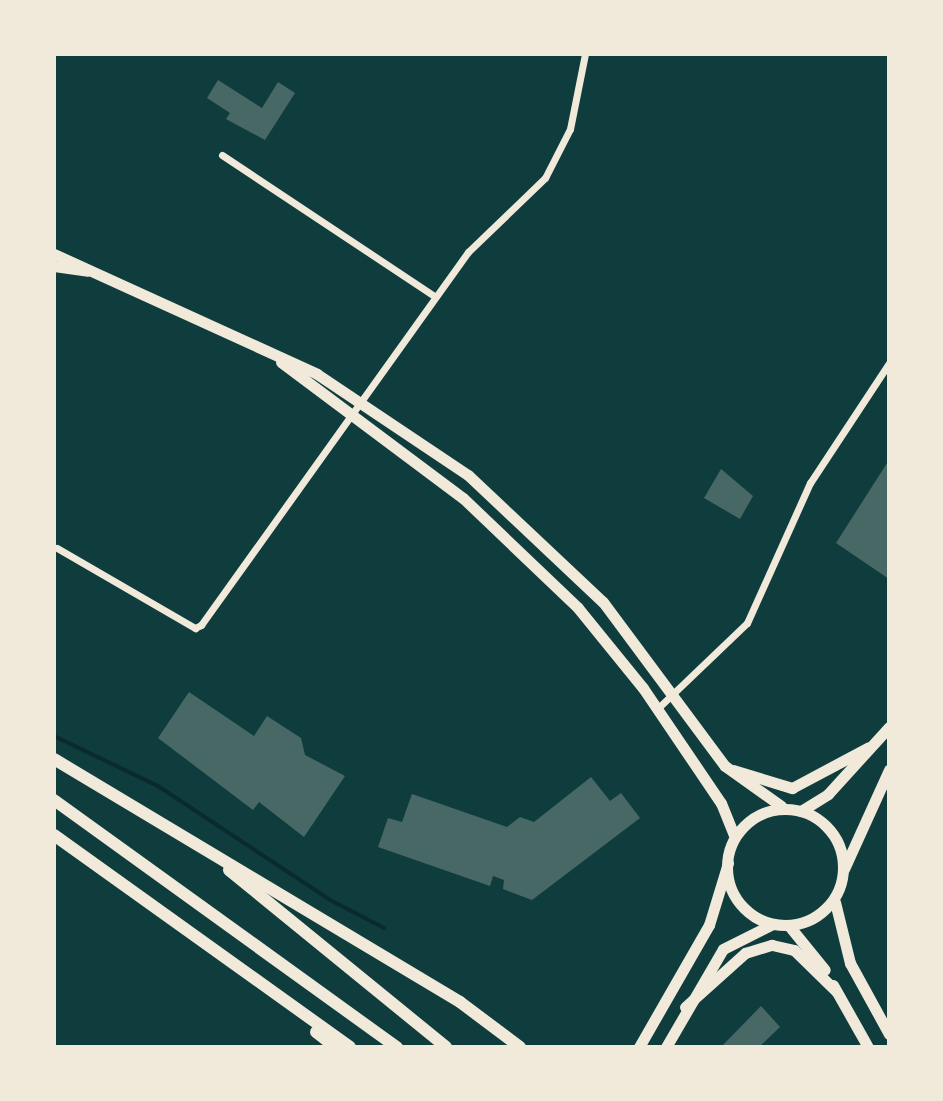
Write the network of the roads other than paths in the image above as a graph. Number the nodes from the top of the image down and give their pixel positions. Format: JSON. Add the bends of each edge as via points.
{"nodes":[{"id":1,"x":585,"y":54,"type":"edge"},
{"id":2,"x":222,"y":155,"type":"dead end"},
{"id":3,"x":54,"y":254,"type":"edge"},
{"id":4,"x":54,"y":266,"type":"edge"},
{"id":5,"x":96,"y":272,"type":"junction"},
{"id":6,"x":434,"y":296,"type":"junction"},
{"id":7,"x":268,"y":351,"type":"junction"},
{"id":8,"x":889,"y":363,"type":"edge"},
{"id":9,"x":360,"y":400,"type":"junction"},
{"id":10,"x":349,"y":415,"type":"junction"},
{"id":11,"x":57,"y":548,"type":"dead end"},
{"id":12,"x":673,"y":693,"type":"junction"},
{"id":13,"x":657,"y":709,"type":"junction"},
{"id":14,"x":889,"y":727,"type":"edge"},
{"id":15,"x":869,"y":747,"type":"junction"},
{"id":16,"x":54,"y":759,"type":"edge"},
{"id":17,"x":725,"y":766,"type":"junction"},
{"id":18,"x":889,"y":770,"type":"edge"},
{"id":19,"x":54,"y":800,"type":"edge"},
{"id":20,"x":781,"y":806,"type":"junction"},
{"id":21,"x":801,"y":811,"type":"junction"},
{"id":22,"x":54,"y":835,"type":"edge"},
{"id":23,"x":734,"y":836,"type":"junction"},
{"id":24,"x":195,"y":844,"type":"junction"},
{"id":25,"x":729,"y":858,"type":"junction"},
{"id":26,"x":844,"y":869,"type":"junction"},
{"id":27,"x":835,"y":901,"type":"junction"},
{"id":28,"x":773,"y":924,"type":"junction"},
{"id":29,"x":790,"y":927,"type":"junction"},
{"id":30,"x":221,"y":954,"type":"junction"},
{"id":31,"x":836,"y":991,"type":"junction"},
{"id":32,"x":685,"y":1007,"type":"junction"},
{"id":33,"x":889,"y":1034,"type":"edge"},
{"id":34,"x":335,"y":1047,"type":"edge"},
{"id":35,"x":350,"y":1047,"type":"edge"},
{"id":36,"x":397,"y":1047,"type":"edge"},
{"id":37,"x":446,"y":1047,"type":"edge"},
{"id":38,"x":520,"y":1047,"type":"edge"},
{"id":39,"x":639,"y":1047,"type":"edge"},
{"id":40,"x":666,"y":1047,"type":"edge"},
{"id":41,"x":868,"y":1047,"type":"edge"}],
"edges":[{"from":1,"to":6,"type":"street","via":[[580,96],[553,166]]},
{"from":2,"to":6,"type":"street"},
{"from":3,"to":5,"type":"main road"},
{"from":4,"to":5,"type":"main road"},
{"from":5,"to":7,"type":"main road"},
{"from":6,"to":9,"type":"street"},
{"from":7,"to":9,"type":"main road"},
{"from":7,"to":10,"type":"main road"},
{"from":8,"to":12,"type":"street","via":[[810,483],[747,623]]},
{"from":9,"to":10,"type":"street"},
{"from":9,"to":12,"type":"main road","via":[[512,511],[603,602]]},
{"from":10,"to":11,"type":"street","via":[[195,628]]},
{"from":10,"to":13,"type":"main road","via":[[456,492],[534,563]]},
{"from":12,"to":13,"type":"street"},
{"from":12,"to":17,"type":"main road"},
{"from":13,"to":23,"type":"main road","via":[[721,803]]},
{"from":14,"to":15,"type":"main road"},
{"from":15,"to":17,"type":"main road","via":[[792,788]]},
{"from":15,"to":21,"type":"main road","via":[[828,794]]},
{"from":16,"to":24,"type":"highway"},
{"from":17,"to":20,"type":"main road"},
{"from":18,"to":26,"type":"main road"},
{"from":19,"to":36,"type":"highway"},
{"from":20,"to":21,"type":"main road"},
{"from":20,"to":23,"type":"main road","via":[[760,811]]},
{"from":21,"to":26,"type":"main road","via":[[824,830]]},
{"from":22,"to":30,"type":"highway"},
{"from":23,"to":25,"type":"main road"},
{"from":24,"to":37,"type":"highway"},
{"from":24,"to":38,"type":"highway","via":[[460,1002]]},
{"from":25,"to":28,"type":"main road","via":[[744,906]]},
{"from":25,"to":39,"type":"main road","via":[[709,925]]},
{"from":26,"to":27,"type":"main road"},
{"from":27,"to":29,"type":"main road","via":[[818,919]]},
{"from":27,"to":33,"type":"main road","via":[[850,963]]},
{"from":28,"to":29,"type":"main road"},
{"from":28,"to":32,"type":"main road","via":[[731,941]]},
{"from":29,"to":31,"type":"main road"},
{"from":30,"to":34,"type":"highway"},
{"from":30,"to":35,"type":"highway"},
{"from":31,"to":32,"type":"main road","via":[[794,950],[772,945],[745,953]]},
{"from":31,"to":41,"type":"main road"},
{"from":32,"to":40,"type":"main road"}]}
